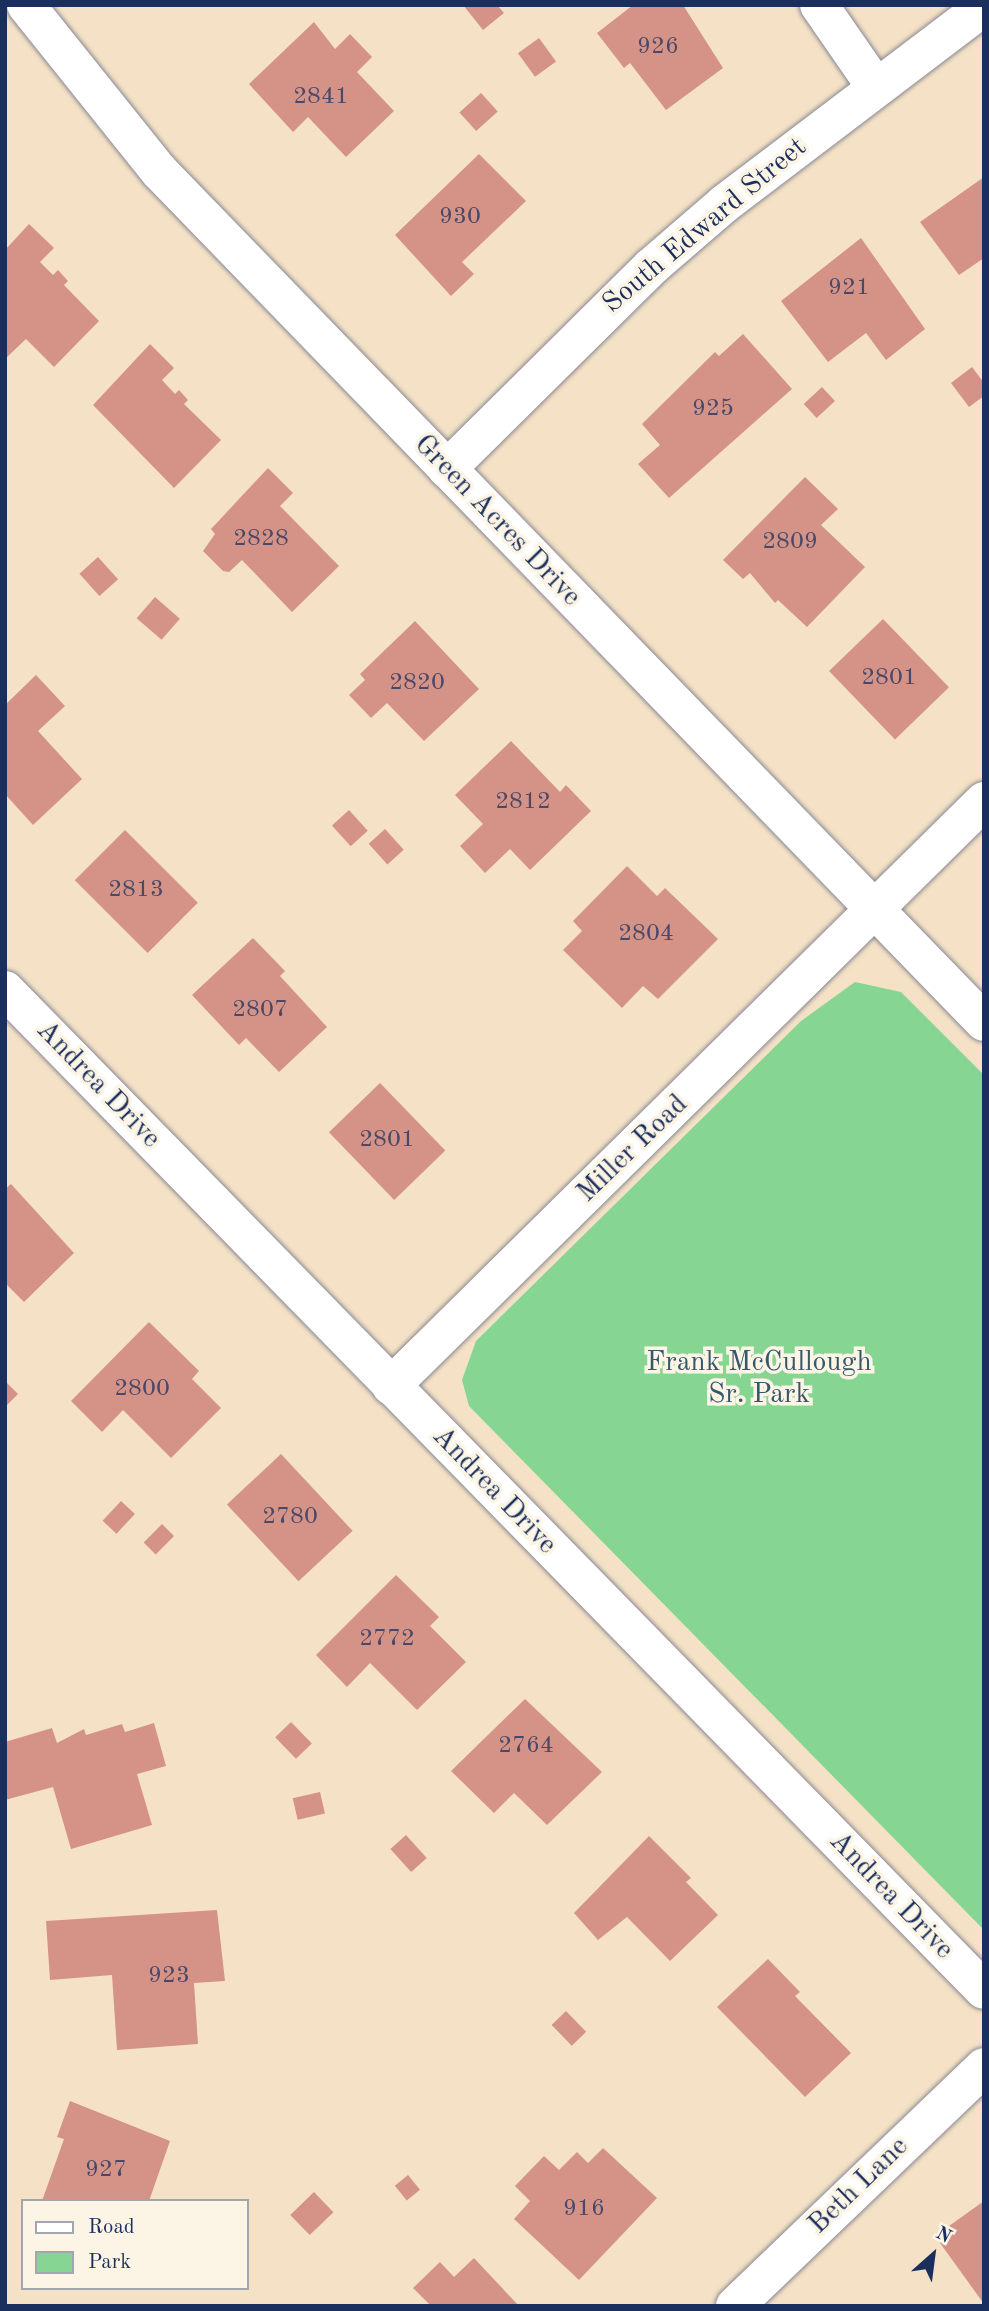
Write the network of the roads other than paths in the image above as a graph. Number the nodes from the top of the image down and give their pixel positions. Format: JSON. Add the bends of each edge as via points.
{"nodes":[{"id":1,"x":26,"y":5,"type":"edge"},
{"id":2,"x":819,"y":5,"type":"edge"},
{"id":3,"x":984,"y":7,"type":"edge"},
{"id":4,"x":876,"y":86,"type":"junction"},
{"id":5,"x":447,"y":469,"type":"junction"},
{"id":6,"x":984,"y":801,"type":"edge"},
{"id":7,"x":876,"y":912,"type":"junction"},
{"id":8,"x":5,"y":990,"type":"edge"},
{"id":9,"x":984,"y":1022,"type":"edge"},
{"id":10,"x":391,"y":1386,"type":"junction"},
{"id":11,"x":984,"y":1990,"type":"edge"},
{"id":12,"x":984,"y":2067,"type":"edge"},
{"id":13,"x":735,"y":2306,"type":"edge"}],
"edges":[{"from":1,"to":5,"type":"street","name":"Green Acres Drive","via":[[159,171]]},
{"from":2,"to":4,"type":"street"},
{"from":3,"to":4,"type":"street","name":"South Edward Street"},
{"from":4,"to":5,"type":"street","name":"South Edward Street","via":[[651,267]]},
{"from":5,"to":7,"type":"street","name":"Green Acres Drive"},
{"from":6,"to":7,"type":"street","name":"Miller Road"},
{"from":7,"to":9,"type":"street","name":"Green Acres Drive"},
{"from":7,"to":10,"type":"street","name":"Miller Road"},
{"from":8,"to":10,"type":"street","name":"Andrea Drive"},
{"from":10,"to":11,"type":"street","name":"Andrea Drive"},
{"from":12,"to":13,"type":"street","name":"Beth Lane"}]}
